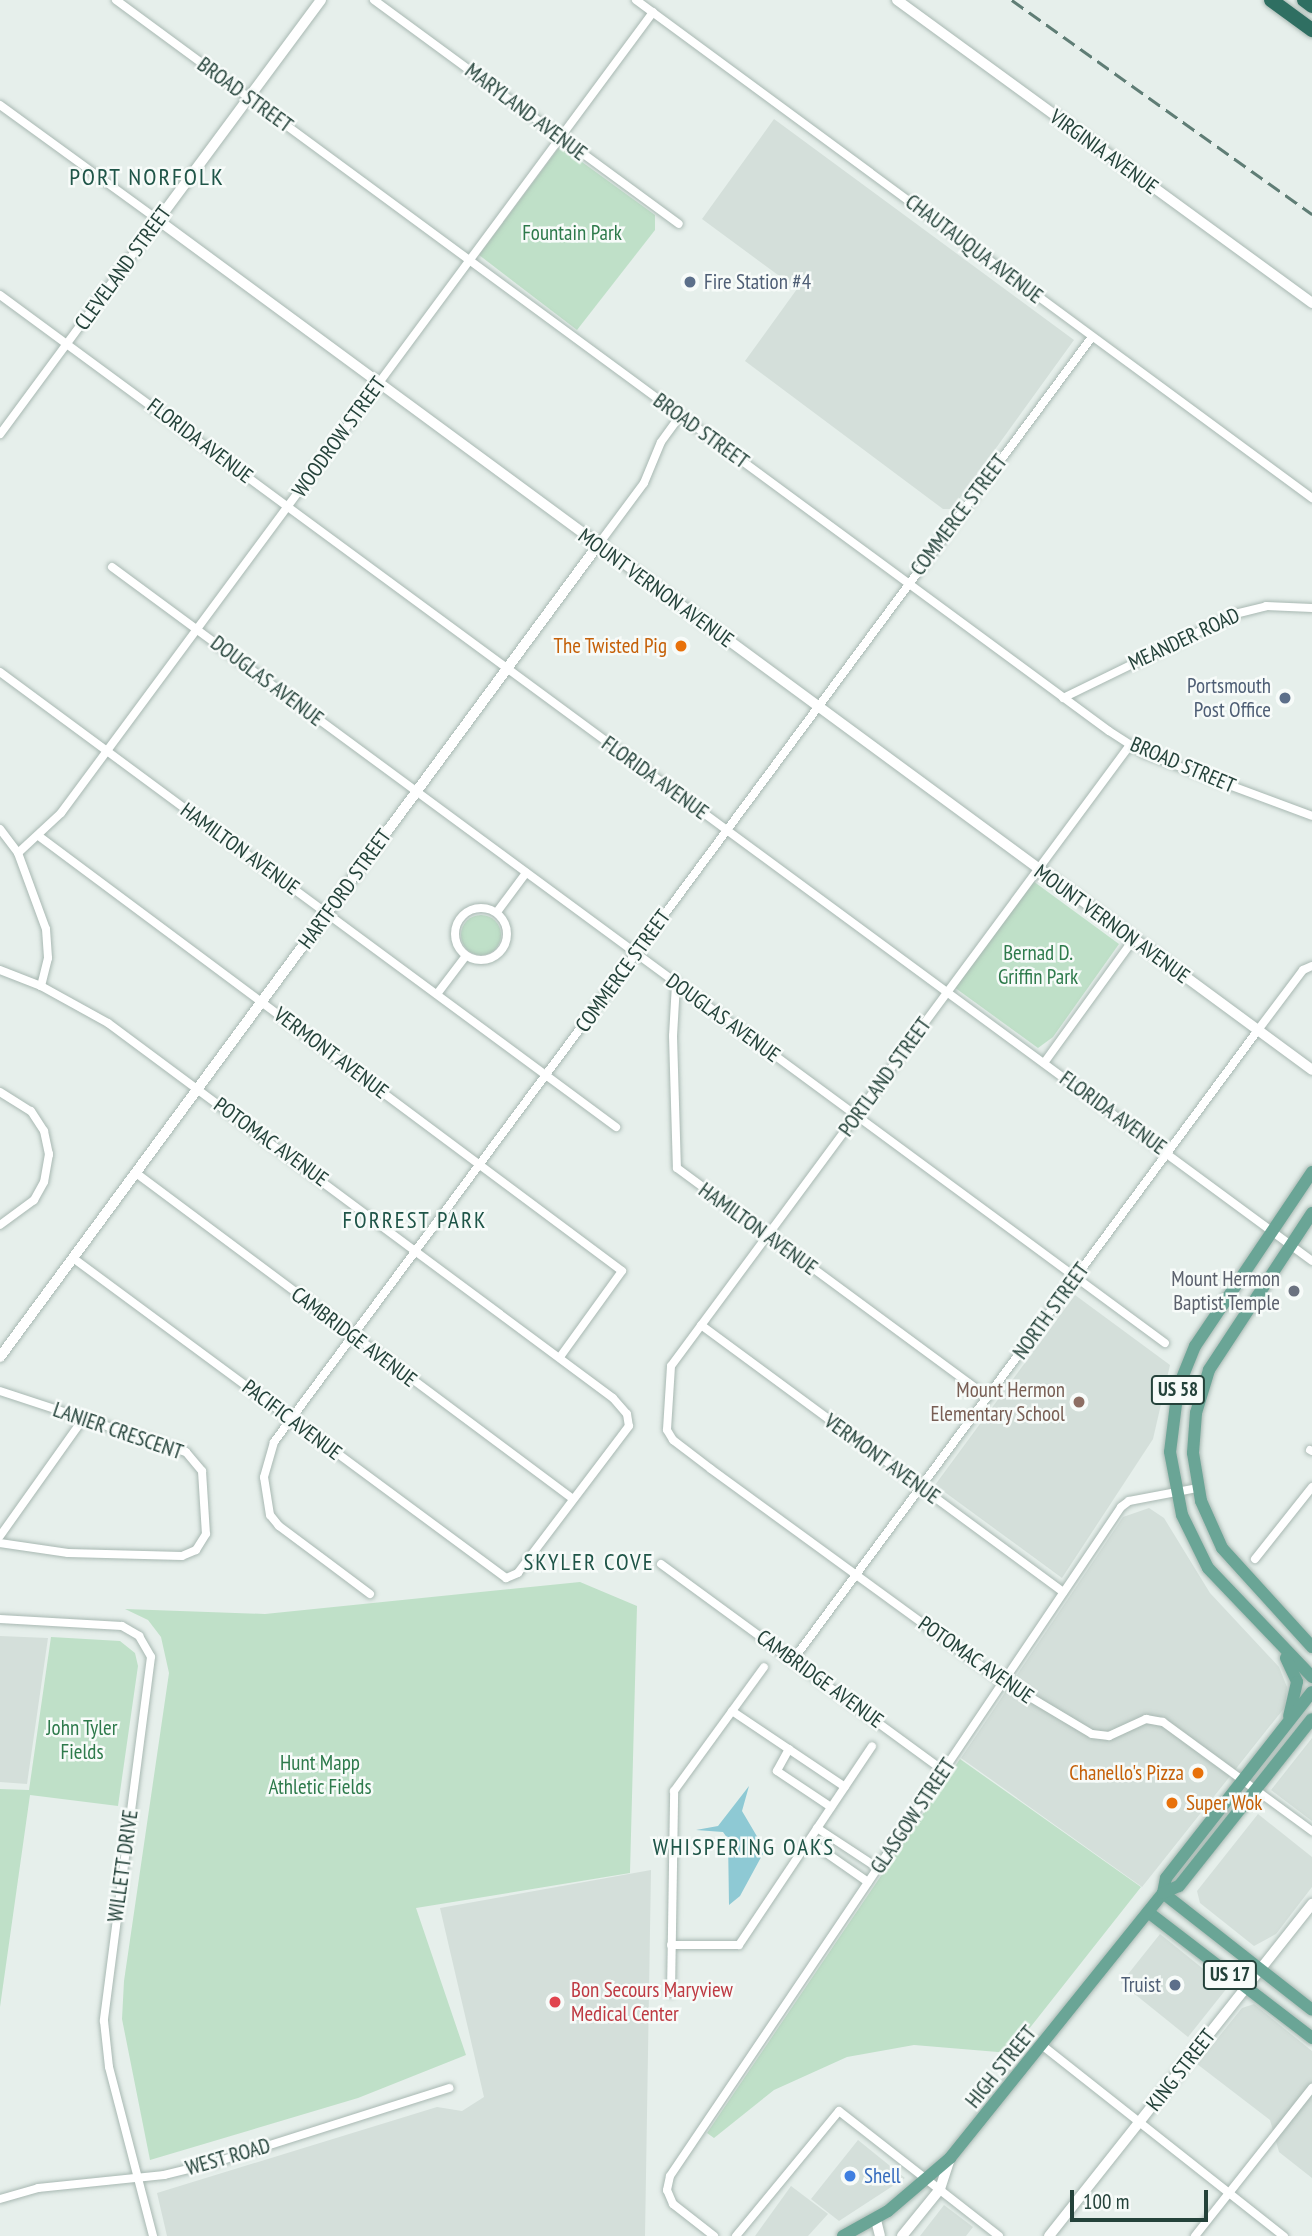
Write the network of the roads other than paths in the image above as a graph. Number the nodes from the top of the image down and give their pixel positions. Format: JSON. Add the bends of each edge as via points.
{"nodes":[{"id":1,"x":116,"y":0,"type":"edge"},
{"id":2,"x":321,"y":0,"type":"edge"},
{"id":3,"x":374,"y":0,"type":"edge"},
{"id":4,"x":636,"y":0,"type":"edge"},
{"id":5,"x":897,"y":0,"type":"edge"},
{"id":6,"x":1271,"y":0,"type":"edge"},
{"id":7,"x":1304,"y":0,"type":"edge"},
{"id":8,"x":1312,"y":6,"type":"edge"},
{"id":9,"x":653,"y":12,"type":"junction"},
{"id":10,"x":1312,"y":30,"type":"edge"},
{"id":11,"x":248,"y":98,"type":"junction"},
{"id":12,"x":0,"y":104,"type":"edge"},
{"id":13,"x":560,"y":138,"type":"junction"},
{"id":14,"x":158,"y":220,"type":"junction"},
{"id":15,"x":679,"y":224,"type":"dead end"},
{"id":16,"x":470,"y":260,"type":"junction"},
{"id":17,"x":0,"y":295,"type":"edge"},
{"id":18,"x":1312,"y":303,"type":"edge"},
{"id":19,"x":1092,"y":337,"type":"junction"},
{"id":20,"x":67,"y":343,"type":"junction"},
{"id":21,"x":378,"y":384,"type":"junction"},
{"id":22,"x":680,"y":416,"type":"junction"},
{"id":23,"x":0,"y":434,"type":"edge"},
{"id":24,"x":1311,"y":495,"type":"edge"},
{"id":25,"x":288,"y":507,"type":"junction"},
{"id":26,"x":598,"y":545,"type":"junction"},
{"id":27,"x":112,"y":567,"type":"dead end"},
{"id":28,"x":908,"y":583,"type":"junction"},
{"id":29,"x":1312,"y":608,"type":"edge"},
{"id":30,"x":197,"y":630,"type":"junction"},
{"id":31,"x":507,"y":669,"type":"junction"},
{"id":32,"x":0,"y":672,"type":"edge"},
{"id":33,"x":1063,"y":698,"type":"junction"},
{"id":34,"x":817,"y":706,"type":"junction"},
{"id":35,"x":1130,"y":745,"type":"junction"},
{"id":36,"x":107,"y":751,"type":"junction"},
{"id":37,"x":416,"y":792,"type":"junction"},
{"id":38,"x":1312,"y":816,"type":"edge"},
{"id":39,"x":0,"y":830,"type":"edge"},
{"id":40,"x":726,"y":830,"type":"junction"},
{"id":41,"x":40,"y":837,"type":"junction"},
{"id":42,"x":18,"y":853,"type":"junction"},
{"id":43,"x":1037,"y":869,"type":"junction"},
{"id":44,"x":526,"y":873,"type":"junction"},
{"id":45,"x":497,"y":912,"type":"junction"},
{"id":46,"x":327,"y":913,"type":"junction"},
{"id":47,"x":1133,"y":940,"type":"junction"},
{"id":48,"x":636,"y":954,"type":"junction"},
{"id":49,"x":465,"y":957,"type":"junction"},
{"id":50,"x":1312,"y":966,"type":"edge"},
{"id":51,"x":0,"y":970,"type":"edge"},
{"id":52,"x":677,"y":985,"type":"junction"},
{"id":53,"x":41,"y":986,"type":"junction"},
{"id":54,"x":947,"y":992,"type":"junction"},
{"id":55,"x":437,"y":995,"type":"junction"},
{"id":56,"x":261,"y":1002,"type":"junction"},
{"id":57,"x":1258,"y":1030,"type":"junction"},
{"id":58,"x":1044,"y":1063,"type":"junction"},
{"id":59,"x":1312,"y":1070,"type":"edge"},
{"id":60,"x":547,"y":1075,"type":"junction"},
{"id":61,"x":197,"y":1089,"type":"junction"},
{"id":62,"x":0,"y":1093,"type":"edge"},
{"id":63,"x":857,"y":1115,"type":"junction"},
{"id":64,"x":616,"y":1127,"type":"dead end"},
{"id":65,"x":1166,"y":1153,"type":"junction"},
{"id":66,"x":481,"y":1165,"type":"junction"},
{"id":67,"x":1312,"y":1172,"type":"edge"},
{"id":68,"x":136,"y":1173,"type":"junction"},
{"id":69,"x":1312,"y":1213,"type":"edge"},
{"id":70,"x":0,"y":1225,"type":"edge"},
{"id":71,"x":1272,"y":1231,"type":"junction"},
{"id":72,"x":767,"y":1236,"type":"junction"},
{"id":73,"x":1290,"y":1245,"type":"junction"},
{"id":74,"x":417,"y":1250,"type":"junction"},
{"id":75,"x":73,"y":1258,"type":"junction"},
{"id":76,"x":1312,"y":1261,"type":"edge"},
{"id":77,"x":1077,"y":1277,"type":"junction"},
{"id":78,"x":701,"y":1325,"type":"junction"},
{"id":79,"x":353,"y":1337,"type":"junction"},
{"id":80,"x":1165,"y":1343,"type":"dead end"},
{"id":81,"x":0,"y":1357,"type":"edge"},
{"id":82,"x":560,"y":1357,"type":"junction"},
{"id":83,"x":0,"y":1391,"type":"edge"},
{"id":84,"x":988,"y":1397,"type":"junction"},
{"id":85,"x":84,"y":1418,"type":"junction"},
{"id":86,"x":667,"y":1418,"type":"joint"},
{"id":87,"x":291,"y":1419,"type":"junction"},
{"id":88,"x":1312,"y":1487,"type":"edge"},
{"id":89,"x":921,"y":1488,"type":"junction"},
{"id":90,"x":1197,"y":1488,"type":"junction"},
{"id":91,"x":1175,"y":1492,"type":"junction"},
{"id":92,"x":573,"y":1499,"type":"junction"},
{"id":93,"x":0,"y":1536,"type":"edge"},
{"id":94,"x":0,"y":1543,"type":"edge"},
{"id":95,"x":1255,"y":1559,"type":"dead end"},
{"id":96,"x":661,"y":1564,"type":"dead end"},
{"id":97,"x":857,"y":1575,"type":"junction"},
{"id":98,"x":1063,"y":1592,"type":"junction"},
{"id":99,"x":370,"y":1594,"type":"dead end"},
{"id":100,"x":0,"y":1619,"type":"edge"},
{"id":101,"x":1294,"y":1628,"type":"junction"},
{"id":102,"x":1275,"y":1639,"type":"junction"},
{"id":103,"x":1312,"y":1639,"type":"edge"},
{"id":104,"x":1312,"y":1647,"type":"edge"},
{"id":105,"x":793,"y":1660,"type":"junction"},
{"id":106,"x":764,"y":1667,"type":"dead end"},
{"id":107,"x":1312,"y":1678,"type":"edge"},
{"id":108,"x":1004,"y":1682,"type":"junction"},
{"id":109,"x":1312,"y":1692,"type":"edge"},
{"id":110,"x":732,"y":1711,"type":"junction"},
{"id":111,"x":1312,"y":1719,"type":"edge"},
{"id":112,"x":1312,"y":1730,"type":"edge"},
{"id":113,"x":1273,"y":1741,"type":"junction"},
{"id":114,"x":1294,"y":1741,"type":"junction"},
{"id":115,"x":872,"y":1746,"type":"dead end"},
{"id":116,"x":789,"y":1749,"type":"junction"},
{"id":117,"x":944,"y":1771,"type":"junction"},
{"id":118,"x":1242,"y":1779,"type":"junction"},
{"id":119,"x":845,"y":1787,"type":"junction"},
{"id":120,"x":1255,"y":1790,"type":"junction"},
{"id":121,"x":831,"y":1807,"type":"junction"},
{"id":122,"x":817,"y":1828,"type":"junction"},
{"id":123,"x":1312,"y":1831,"type":"edge"},
{"id":124,"x":809,"y":1841,"type":"junction"},
{"id":125,"x":878,"y":1868,"type":"junction"},
{"id":126,"x":868,"y":1882,"type":"junction"},
{"id":127,"x":1163,"y":1893,"type":"junction"},
{"id":128,"x":1312,"y":1904,"type":"edge"},
{"id":129,"x":1149,"y":1912,"type":"junction"},
{"id":130,"x":671,"y":1945,"type":"junction"},
{"id":131,"x":1260,"y":1969,"type":"junction"},
{"id":132,"x":1246,"y":1987,"type":"junction"},
{"id":133,"x":671,"y":1993,"type":"dead end"},
{"id":134,"x":1312,"y":2010,"type":"edge"},
{"id":135,"x":1312,"y":2038,"type":"edge"},
{"id":136,"x":1043,"y":2046,"type":"junction"},
{"id":137,"x":449,"y":2088,"type":"dead end"},
{"id":138,"x":1312,"y":2088,"type":"edge"},
{"id":139,"x":1140,"y":2122,"type":"junction"},
{"id":140,"x":950,"y":2158,"type":"junction"},
{"id":141,"x":139,"y":2178,"type":"junction"},
{"id":142,"x":929,"y":2180,"type":"junction"},
{"id":143,"x":940,"y":2189,"type":"junction"},
{"id":144,"x":1230,"y":2193,"type":"junction"},
{"id":145,"x":0,"y":2199,"type":"edge"},
{"id":146,"x":876,"y":2220,"type":"junction"},
{"id":147,"x":153,"y":2236,"type":"edge"},
{"id":148,"x":714,"y":2236,"type":"edge"},
{"id":149,"x":736,"y":2236,"type":"edge"},
{"id":150,"x":843,"y":2236,"type":"edge"},
{"id":151,"x":880,"y":2236,"type":"edge"},
{"id":152,"x":902,"y":2236,"type":"edge"},
{"id":153,"x":999,"y":2236,"type":"edge"},
{"id":154,"x":1049,"y":2236,"type":"edge"},
{"id":155,"x":1195,"y":2236,"type":"edge"},
{"id":156,"x":1284,"y":2236,"type":"edge"}],
"edges":[{"from":1,"to":11,"type":"street","name":"BROAD STREET"},
{"from":2,"to":11,"type":"street","name":"CLEVELAND STREET"},
{"from":3,"to":13,"type":"street","name":"MARYLAND AVENUE"},
{"from":4,"to":9,"type":"street","name":"CHAUTAUQUA AVENUE"},
{"from":5,"to":18,"type":"street","name":"VIRGINIA AVENUE"},
{"from":6,"to":10,"type":"highway"},
{"from":7,"to":8,"type":"highway"},
{"from":9,"to":13,"type":"street","name":"WOODROW STREET"},
{"from":9,"to":19,"type":"street","name":"CHAUTAUQUA AVENUE"},
{"from":11,"to":14,"type":"street","name":"CLEVELAND STREET"},
{"from":11,"to":16,"type":"street","name":"BROAD STREET"},
{"from":12,"to":14,"type":"street","name":"MOUNT VERNON AVENUE"},
{"from":13,"to":15,"type":"street","name":"MARYLAND AVENUE"},
{"from":13,"to":16,"type":"street","name":"WOODROW STREET"},
{"from":14,"to":20,"type":"street","name":"CLEVELAND STREET"},
{"from":14,"to":21,"type":"street","name":"MOUNT VERNON AVENUE"},
{"from":16,"to":21,"type":"street","name":"WOODROW STREET"},
{"from":16,"to":22,"type":"street","name":"BROAD STREET"},
{"from":17,"to":20,"type":"street","name":"FLORIDA AVENUE"},
{"from":19,"to":24,"type":"street","name":"CHAUTAUQUA AVENUE"},
{"from":19,"to":28,"type":"street","name":"COMMERCE STREET"},
{"from":20,"to":23,"type":"street","name":"CLEVELAND STREET"},
{"from":20,"to":25,"type":"street","name":"FLORIDA AVENUE"},
{"from":21,"to":25,"type":"street","name":"WOODROW STREET"},
{"from":21,"to":26,"type":"street","name":"MOUNT VERNON AVENUE"},
{"from":22,"to":26,"type":"street","name":"HARTFORD STREET","via":[[661,442],[644,482]]},
{"from":22,"to":28,"type":"street","name":"BROAD STREET"},
{"from":25,"to":30,"type":"street","name":"WOODROW STREET"},
{"from":25,"to":31,"type":"street","name":"FLORIDA AVENUE"},
{"from":26,"to":31,"type":"street","name":"HARTFORD STREET"},
{"from":26,"to":34,"type":"street","name":"MOUNT VERNON AVENUE"},
{"from":27,"to":30,"type":"street","name":"DOUGLAS AVENUE"},
{"from":28,"to":33,"type":"street","name":"BROAD STREET"},
{"from":28,"to":34,"type":"street","name":"COMMERCE STREET"},
{"from":29,"to":33,"type":"street","name":"MEANDER ROAD","via":[[1266,606],[1235,614]]},
{"from":30,"to":36,"type":"street","name":"WOODROW STREET"},
{"from":30,"to":37,"type":"street","name":"DOUGLAS AVENUE"},
{"from":31,"to":37,"type":"street","name":"HARTFORD STREET"},
{"from":31,"to":40,"type":"street","name":"FLORIDA AVENUE"},
{"from":32,"to":36,"type":"street","name":"HAMILTON AVENUE"},
{"from":33,"to":35,"type":"street","name":"BROAD STREET"},
{"from":34,"to":40,"type":"street","name":"COMMERCE STREET"},
{"from":34,"to":43,"type":"street","name":"MOUNT VERNON AVENUE"},
{"from":35,"to":38,"type":"street","name":"BROAD STREET"},
{"from":35,"to":43,"type":"street","name":"PORTLAND STREET"},
{"from":36,"to":41,"type":"street","name":"WOODROW STREET"},
{"from":36,"to":46,"type":"street","name":"HAMILTON AVENUE"},
{"from":37,"to":44,"type":"street","name":"DOUGLAS AVENUE"},
{"from":37,"to":46,"type":"street","name":"HARTFORD STREET"},
{"from":39,"to":42,"type":"street"},
{"from":40,"to":48,"type":"street","name":"COMMERCE STREET"},
{"from":40,"to":54,"type":"street","name":"FLORIDA AVENUE"},
{"from":41,"to":42,"type":"street","name":"WOODROW STREET"},
{"from":41,"to":56,"type":"street","name":"VERMONT AVENUE"},
{"from":42,"to":53,"type":"street","via":[[46,929],[48,958]]},
{"from":43,"to":47,"type":"street","name":"MOUNT VERNON AVENUE"},
{"from":43,"to":54,"type":"street","name":"PORTLAND STREET"},
{"from":44,"to":45,"type":"street"},
{"from":44,"to":48,"type":"street","name":"DOUGLAS AVENUE"},
{"from":45,"to":49,"type":"street","via":[[506,929],[500,949],[483,960]]},
{"from":45,"to":49,"type":"street","via":[[479,909],[461,920],[456,940]]},
{"from":46,"to":55,"type":"street","name":"HAMILTON AVENUE"},
{"from":46,"to":56,"type":"street","name":"HARTFORD STREET"},
{"from":47,"to":57,"type":"street","name":"MOUNT VERNON AVENUE"},
{"from":47,"to":58,"type":"street"},
{"from":48,"to":52,"type":"street","name":"DOUGLAS AVENUE"},
{"from":48,"to":60,"type":"street","name":"COMMERCE STREET"},
{"from":49,"to":55,"type":"street"},
{"from":50,"to":57,"type":"street","name":"NORTH STREET","via":[[1303,970]]},
{"from":51,"to":53,"type":"street","name":"POTOMAC AVENUE"},
{"from":52,"to":63,"type":"street","name":"DOUGLAS AVENUE"},
{"from":52,"to":72,"type":"street","name":"HAMILTON AVENUE","via":[[673,1036],[677,1167]]},
{"from":53,"to":61,"type":"street","name":"POTOMAC AVENUE","via":[[108,1023]]},
{"from":54,"to":58,"type":"street","name":"FLORIDA AVENUE"},
{"from":54,"to":63,"type":"street","name":"PORTLAND STREET"},
{"from":55,"to":60,"type":"street","name":"HAMILTON AVENUE"},
{"from":56,"to":61,"type":"street","name":"HARTFORD STREET"},
{"from":56,"to":66,"type":"street","name":"VERMONT AVENUE"},
{"from":57,"to":59,"type":"street","name":"MOUNT VERNON AVENUE"},
{"from":57,"to":65,"type":"street","name":"NORTH STREET"},
{"from":58,"to":65,"type":"street","name":"FLORIDA AVENUE"},
{"from":60,"to":64,"type":"street","name":"HAMILTON AVENUE"},
{"from":60,"to":66,"type":"street","name":"COMMERCE STREET"},
{"from":61,"to":68,"type":"street","name":"HARTFORD STREET"},
{"from":61,"to":74,"type":"street","name":"POTOMAC AVENUE"},
{"from":62,"to":70,"type":"street","via":[[32,1111],[50,1154],[44,1182],[34,1200]]},
{"from":63,"to":72,"type":"street","name":"PORTLAND STREET"},
{"from":63,"to":77,"type":"street","name":"DOUGLAS AVENUE"},
{"from":65,"to":71,"type":"street","name":"FLORIDA AVENUE"},
{"from":65,"to":77,"type":"street","name":"NORTH STREET"},
{"from":66,"to":74,"type":"street","name":"COMMERCE STREET"},
{"from":66,"to":82,"type":"street","name":"VERMONT AVENUE","via":[[622,1270]]},
{"from":67,"to":71,"type":"main road","number":"US 58"},
{"from":68,"to":75,"type":"street","name":"HARTFORD STREET"},
{"from":68,"to":79,"type":"street","name":"CAMBRIDGE AVENUE"},
{"from":69,"to":73,"type":"main road","number":"US 58"},
{"from":71,"to":73,"type":"street","name":"FLORIDA AVENUE"},
{"from":71,"to":91,"type":"main road","number":"US 58","via":[[1186,1367],[1171,1430]]},
{"from":72,"to":78,"type":"street","name":"PORTLAND STREET"},
{"from":72,"to":84,"type":"street","name":"HAMILTON AVENUE"},
{"from":73,"to":76,"type":"street","name":"FLORIDA AVENUE"},
{"from":73,"to":90,"type":"main road","number":"US 58","via":[[1209,1370],[1193,1433]]},
{"from":74,"to":79,"type":"street","name":"COMMERCE STREET"},
{"from":74,"to":82,"type":"street","name":"POTOMAC AVENUE"},
{"from":75,"to":81,"type":"street","name":"HARTFORD STREET"},
{"from":75,"to":87,"type":"street","name":"PACIFIC AVENUE"},
{"from":77,"to":80,"type":"street","name":"DOUGLAS AVENUE"},
{"from":77,"to":84,"type":"street","name":"NORTH STREET"},
{"from":78,"to":86,"type":"street","name":"PORTLAND STREET","via":[[667,1376]]},
{"from":78,"to":89,"type":"street","name":"VERMONT AVENUE"},
{"from":79,"to":87,"type":"street","name":"COMMERCE STREET"},
{"from":79,"to":92,"type":"street","name":"CAMBRIDGE AVENUE"},
{"from":82,"to":92,"type":"street","name":"POTOMAC AVENUE","via":[[628,1417],[626,1431]]},
{"from":83,"to":85,"type":"street","name":"LANIER CRESCENT"},
{"from":84,"to":89,"type":"street","name":"NORTH STREET"},
{"from":85,"to":93,"type":"street"},
{"from":85,"to":94,"type":"street","name":"LANIER CRESCENT","via":[[193,1457],[202,1471],[206,1534],[201,1544],[182,1556],[68,1553]]},
{"from":86,"to":97,"type":"street","name":"POTOMAC AVENUE","via":[[673,1440]]},
{"from":87,"to":92,"type":"street","name":"PACIFIC AVENUE","via":[[502,1577],[512,1577]]},
{"from":87,"to":99,"type":"street","name":"COMMERCE STREET","via":[[265,1465],[264,1494],[270,1514],[279,1526]]},
{"from":88,"to":95,"type":"street"},
{"from":89,"to":97,"type":"street","name":"NORTH STREET"},
{"from":89,"to":98,"type":"street","name":"VERMONT AVENUE"},
{"from":90,"to":91,"type":"street","name":"GLASGOW STREET"},
{"from":90,"to":101,"type":"main road","number":"US 58","via":[[1222,1548]]},
{"from":91,"to":98,"type":"street","name":"GLASGOW STREET","via":[[1123,1504]]},
{"from":91,"to":102,"type":"main road","number":"US 58","via":[[1189,1535],[1208,1568]]},
{"from":96,"to":105,"type":"street","name":"CAMBRIDGE AVENUE"},
{"from":97,"to":105,"type":"street","name":"NORTH STREET"},
{"from":97,"to":108,"type":"street","name":"POTOMAC AVENUE"},
{"from":98,"to":108,"type":"street","name":"GLASGOW STREET"},
{"from":100,"to":141,"type":"street","name":"WILLETT DRIVE","via":[[122,1626],[139,1636],[151,1657],[104,2001],[109,2067]]},
{"from":101,"to":103,"type":"main road"},
{"from":101,"to":104,"type":"main road","number":"US 58"},
{"from":102,"to":107,"type":"main road","number":"US 58"},
{"from":102,"to":113,"type":"main road","via":[[1295,1674],[1297,1693],[1292,1712]]},
{"from":105,"to":117,"type":"street","name":"CAMBRIDGE AVENUE"},
{"from":106,"to":110,"type":"street"},
{"from":108,"to":117,"type":"street","name":"GLASGOW STREET"},
{"from":108,"to":118,"type":"street","name":"POTOMAC AVENUE","via":[[1092,1734],[1109,1736],[1146,1719],[1163,1721]]},
{"from":109,"to":113,"type":"main road","name":"HIGH STREET"},
{"from":110,"to":116,"type":"street"},
{"from":110,"to":130,"type":"street","via":[[674,1791]]},
{"from":111,"to":114,"type":"main road","name":"HIGH STREET"},
{"from":112,"to":114,"type":"main road"},
{"from":113,"to":118,"type":"main road","name":"HIGH STREET"},
{"from":114,"to":120,"type":"main road","name":"HIGH STREET"},
{"from":115,"to":119,"type":"street"},
{"from":116,"to":119,"type":"street"},
{"from":116,"to":121,"type":"street","via":[[777,1771]]},
{"from":117,"to":125,"type":"street","name":"GLASGOW STREET"},
{"from":118,"to":120,"type":"street","name":"POTOMAC AVENUE"},
{"from":118,"to":127,"type":"main road","name":"HIGH STREET","via":[[1166,1878]]},
{"from":119,"to":121,"type":"street"},
{"from":120,"to":123,"type":"street","name":"POTOMAC AVENUE"},
{"from":120,"to":127,"type":"main road","name":"HIGH STREET","via":[[1179,1886]]},
{"from":121,"to":122,"type":"street"},
{"from":122,"to":124,"type":"street"},
{"from":122,"to":125,"type":"street"},
{"from":124,"to":126,"type":"street"},
{"from":124,"to":130,"type":"street","via":[[738,1945]]},
{"from":125,"to":126,"type":"street","name":"GLASGOW STREET"},
{"from":126,"to":148,"type":"street","name":"GLASGOW STREET","via":[[670,2176],[668,2193],[677,2207]]},
{"from":127,"to":129,"type":"main road","name":"HIGH STREET"},
{"from":127,"to":131,"type":"main road","number":"US 17"},
{"from":128,"to":131,"type":"street","name":"KING STREET"},
{"from":129,"to":132,"type":"main road","number":"US 17"},
{"from":129,"to":136,"type":"main road","name":"HIGH STREET"},
{"from":130,"to":133,"type":"street"},
{"from":131,"to":132,"type":"street","name":"KING STREET"},
{"from":131,"to":134,"type":"main road","number":"US 17"},
{"from":132,"to":135,"type":"main road","number":"US 17"},
{"from":132,"to":139,"type":"street","name":"KING STREET"},
{"from":136,"to":139,"type":"street"},
{"from":136,"to":140,"type":"main road","name":"HIGH STREET"},
{"from":137,"to":141,"type":"street","name":"WEST ROAD","via":[[216,2162]]},
{"from":138,"to":144,"type":"street"},
{"from":139,"to":144,"type":"street"},
{"from":139,"to":154,"type":"street","name":"KING STREET"},
{"from":140,"to":142,"type":"main road","name":"HIGH STREET"},
{"from":140,"to":143,"type":"street"},
{"from":141,"to":145,"type":"street","name":"WEST ROAD","via":[[64,2184]]},
{"from":141,"to":147,"type":"street","name":"WILLETT DRIVE"},
{"from":142,"to":143,"type":"street"},
{"from":142,"to":146,"type":"main road","name":"HIGH STREET"},
{"from":142,"to":149,"type":"street","via":[[843,2112],[834,2112]]},
{"from":143,"to":152,"type":"street"},
{"from":143,"to":153,"type":"street"},
{"from":144,"to":155,"type":"street"},
{"from":144,"to":156,"type":"street"},
{"from":146,"to":150,"type":"main road","name":"HIGH STREET"},
{"from":146,"to":151,"type":"street"}]}
